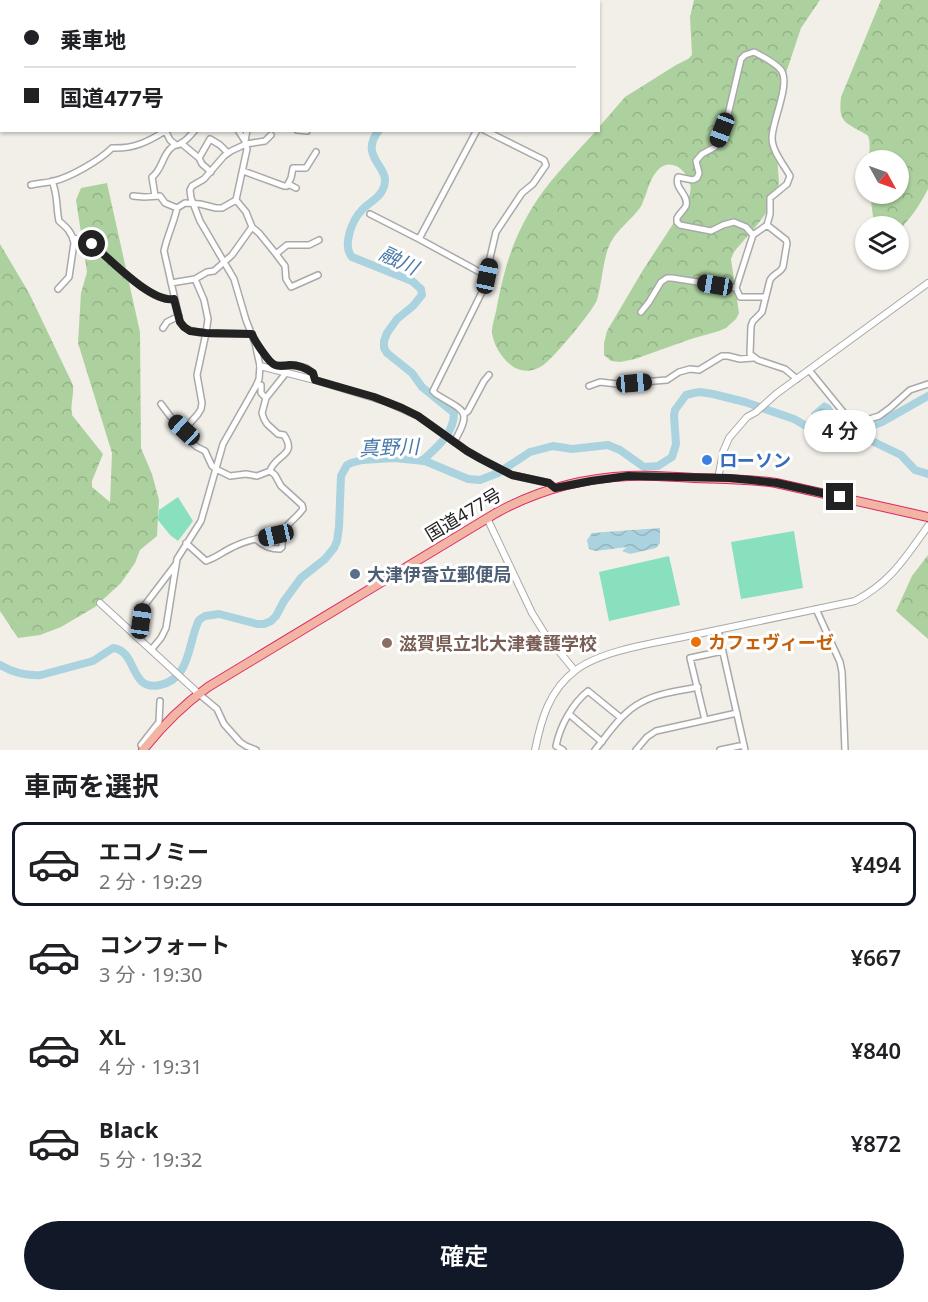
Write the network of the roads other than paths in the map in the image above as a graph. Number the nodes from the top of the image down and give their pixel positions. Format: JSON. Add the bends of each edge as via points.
{"nodes":[{"id":1,"x":163,"y":132,"type":"edge"},
{"id":2,"x":166,"y":132,"type":"edge"},
{"id":3,"x":193,"y":132,"type":"edge"},
{"id":4,"x":239,"y":132,"type":"edge"},
{"id":5,"x":247,"y":132,"type":"edge"},
{"id":6,"x":476,"y":132,"type":"edge"},
{"id":7,"x":488,"y":132,"type":"edge"},
{"id":8,"x":271,"y":135,"type":"dead end"},
{"id":9,"x":245,"y":142,"type":"junction"},
{"id":10,"x":179,"y":144,"type":"junction"},
{"id":11,"x":316,"y":152,"type":"dead end"},
{"id":12,"x":228,"y":153,"type":"junction"},
{"id":13,"x":199,"y":158,"type":"junction"},
{"id":14,"x":243,"y":171,"type":"junction"},
{"id":15,"x":211,"y":172,"type":"junction"},
{"id":16,"x":52,"y":182,"type":"junction"},
{"id":17,"x":31,"y":185,"type":"dead end"},
{"id":18,"x":287,"y":186,"type":"junction"},
{"id":19,"x":296,"y":188,"type":"dead end"},
{"id":20,"x":133,"y":196,"type":"dead end"},
{"id":21,"x":155,"y":196,"type":"junction"},
{"id":22,"x":236,"y":200,"type":"junction"},
{"id":23,"x":194,"y":204,"type":"junction"},
{"id":24,"x":177,"y":208,"type":"junction"},
{"id":25,"x":370,"y":214,"type":"dead end"},
{"id":26,"x":766,"y":225,"type":"junction"},
{"id":27,"x":252,"y":227,"type":"junction"},
{"id":28,"x":753,"y":235,"type":"junction"},
{"id":29,"x":73,"y":238,"type":"junction"},
{"id":30,"x":419,"y":238,"type":"junction"},
{"id":31,"x":319,"y":240,"type":"dead end"},
{"id":32,"x":276,"y":254,"type":"junction"},
{"id":33,"x":223,"y":262,"type":"junction"},
{"id":34,"x":318,"y":275,"type":"dead end"},
{"id":35,"x":487,"y":276,"type":"junction"},
{"id":36,"x":195,"y":279,"type":"junction"},
{"id":37,"x":171,"y":283,"type":"junction"},
{"id":38,"x":928,"y":283,"type":"edge"},
{"id":39,"x":736,"y":288,"type":"junction"},
{"id":40,"x":58,"y":289,"type":"dead end"},
{"id":41,"x":765,"y":297,"type":"junction"},
{"id":42,"x":174,"y":299,"type":"junction"},
{"id":43,"x":641,"y":312,"type":"dead end"},
{"id":44,"x":178,"y":316,"type":"junction"},
{"id":45,"x":164,"y":328,"type":"dead end"},
{"id":46,"x":206,"y":333,"type":"junction"},
{"id":47,"x":252,"y":334,"type":"junction"},
{"id":48,"x":255,"y":343,"type":"junction"},
{"id":49,"x":753,"y":358,"type":"junction"},
{"id":50,"x":260,"y":366,"type":"junction"},
{"id":51,"x":809,"y":370,"type":"junction"},
{"id":52,"x":286,"y":373,"type":"junction"},
{"id":53,"x":489,"y":375,"type":"dead end"},
{"id":54,"x":796,"y":379,"type":"junction"},
{"id":55,"x":315,"y":380,"type":"junction"},
{"id":56,"x":928,"y":384,"type":"edge"},
{"id":57,"x":261,"y":385,"type":"dead end"},
{"id":58,"x":589,"y":386,"type":"dead end"},
{"id":59,"x":266,"y":398,"type":"junction"},
{"id":60,"x":161,"y":404,"type":"dead end"},
{"id":61,"x":464,"y":414,"type":"junction"},
{"id":62,"x":184,"y":430,"type":"junction"},
{"id":63,"x":454,"y":442,"type":"junction"},
{"id":64,"x":216,"y":469,"type":"junction"},
{"id":65,"x":270,"y":471,"type":"junction"},
{"id":66,"x":718,"y":479,"type":"junction"},
{"id":67,"x":555,"y":488,"type":"junction"},
{"id":68,"x":928,"y":516,"type":"edge"},
{"id":69,"x":487,"y":518,"type":"junction"},
{"id":70,"x":928,"y":526,"type":"edge"},
{"id":71,"x":282,"y":534,"type":"junction"},
{"id":72,"x":256,"y":539,"type":"junction"},
{"id":73,"x":186,"y":543,"type":"junction"},
{"id":74,"x":177,"y":562,"type":"junction"},
{"id":75,"x":100,"y":603,"type":"dead end"},
{"id":76,"x":816,"y":609,"type":"junction"},
{"id":77,"x":141,"y":621,"type":"dead end"},
{"id":78,"x":718,"y":630,"type":"junction"},
{"id":79,"x":151,"y":650,"type":"junction"},
{"id":80,"x":723,"y":651,"type":"junction"},
{"id":81,"x":575,"y":671,"type":"junction"},
{"id":82,"x":698,"y":687,"type":"junction"},
{"id":83,"x":199,"y":693,"type":"junction"},
{"id":84,"x":160,"y":701,"type":"dead end"},
{"id":85,"x":737,"y":713,"type":"junction"},
{"id":86,"x":569,"y":714,"type":"junction"},
{"id":87,"x":621,"y":718,"type":"junction"},
{"id":88,"x":705,"y":720,"type":"junction"},
{"id":89,"x":602,"y":742,"type":"junction"},
{"id":90,"x":744,"y":748,"type":"edge"},
{"id":91,"x":143,"y":750,"type":"edge"},
{"id":92,"x":256,"y":750,"type":"edge"},
{"id":93,"x":535,"y":750,"type":"edge"},
{"id":94,"x":562,"y":750,"type":"edge"},
{"id":95,"x":595,"y":750,"type":"edge"},
{"id":96,"x":636,"y":750,"type":"edge"},
{"id":97,"x":720,"y":750,"type":"edge"},
{"id":98,"x":845,"y":750,"type":"edge"}],
"edges":[{"from":1,"to":16,"type":"street","via":[[149,141],[112,148]]},
{"from":2,"to":10,"type":"street","via":[[170,140]]},
{"from":3,"to":10,"type":"street"},
{"from":4,"to":9,"type":"street"},
{"from":5,"to":9,"type":"street"},
{"from":6,"to":30,"type":"street"},
{"from":7,"to":35,"type":"street","via":[[544,160],[546,165],[496,232]]},
{"from":8,"to":9,"type":"street","via":[[265,141]]},
{"from":9,"to":12,"type":"street"},
{"from":9,"to":14,"type":"street"},
{"from":10,"to":13,"type":"street"},
{"from":10,"to":21,"type":"street","via":[[170,150],[152,177]]},
{"from":11,"to":18,"type":"street","via":[[306,168],[293,168]]},
{"from":12,"to":13,"type":"street","via":[[210,139]]},
{"from":12,"to":15,"type":"street"},
{"from":13,"to":15,"type":"street"},
{"from":14,"to":18,"type":"street"},
{"from":14,"to":22,"type":"street"},
{"from":15,"to":23,"type":"street","via":[[192,186]]},
{"from":16,"to":17,"type":"street"},
{"from":16,"to":29,"type":"street","via":[[59,220]]},
{"from":18,"to":19,"type":"street"},
{"from":20,"to":21,"type":"street"},
{"from":21,"to":24,"type":"street"},
{"from":22,"to":23,"type":"street","via":[[222,208]]},
{"from":22,"to":27,"type":"street"},
{"from":23,"to":24,"type":"street","via":[[185,203]]},
{"from":23,"to":33,"type":"street"},
{"from":24,"to":37,"type":"street","via":[[164,251]]},
{"from":25,"to":30,"type":"street"},
{"from":26,"to":28,"type":"street"},
{"from":26,"to":28,"type":"street","via":[[770,198],[787,184],[790,176],[772,141],[785,81],[780,69],[754,52],[741,59],[718,142],[696,161],[698,178],[676,180],[686,201],[677,218],[680,225],[711,231],[734,222]]},
{"from":26,"to":41,"type":"street","via":[[787,243],[783,267],[772,276]]},
{"from":27,"to":32,"type":"street"},
{"from":27,"to":33,"type":"street"},
{"from":28,"to":39,"type":"street"},
{"from":29,"to":40,"type":"street","via":[[69,277]]},
{"from":29,"to":42,"type":"street","via":[[87,240],[151,293]]},
{"from":30,"to":35,"type":"street"},
{"from":31,"to":32,"type":"street","via":[[286,244]]},
{"from":32,"to":34,"type":"street","via":[[285,266],[291,287]]},
{"from":33,"to":36,"type":"street","via":[[214,271]]},
{"from":33,"to":47,"type":"street","via":[[234,279]]},
{"from":35,"to":61,"type":"street","via":[[433,391]]},
{"from":36,"to":37,"type":"street"},
{"from":36,"to":46,"type":"street","via":[[207,310]]},
{"from":37,"to":42,"type":"street"},
{"from":38,"to":51,"type":"street"},
{"from":39,"to":41,"type":"street","via":[[740,297]]},
{"from":39,"to":43,"type":"street","via":[[667,278]]},
{"from":41,"to":49,"type":"street","via":[[762,312],[751,326]]},
{"from":42,"to":44,"type":"street"},
{"from":44,"to":45,"type":"street"},
{"from":44,"to":46,"type":"street","via":[[190,331]]},
{"from":46,"to":47,"type":"street"},
{"from":46,"to":62,"type":"street","via":[[197,375],[201,409]]},
{"from":47,"to":48,"type":"street"},
{"from":48,"to":50,"type":"street"},
{"from":48,"to":55,"type":"street","via":[[270,362],[306,368]]},
{"from":49,"to":54,"type":"street","via":[[785,369]]},
{"from":49,"to":58,"type":"street","via":[[722,356],[699,370],[680,372],[667,380],[600,382]]},
{"from":50,"to":52,"type":"street"},
{"from":50,"to":64,"type":"street","via":[[259,379],[223,444]]},
{"from":51,"to":54,"type":"street"},
{"from":51,"to":56,"type":"street","via":[[854,424],[879,417],[910,390]]},
{"from":52,"to":55,"type":"street"},
{"from":52,"to":59,"type":"street"},
{"from":53,"to":61,"type":"street"},
{"from":54,"to":66,"type":"street","via":[[747,417],[729,438]]},
{"from":55,"to":63,"type":"street","via":[[402,408]]},
{"from":57,"to":59,"type":"street"},
{"from":59,"to":65,"type":"street","via":[[264,420],[284,435],[289,445]]},
{"from":60,"to":62,"type":"street"},
{"from":61,"to":63,"type":"street","via":[[465,422]]},
{"from":62,"to":64,"type":"street","via":[[185,437],[205,451]]},
{"from":63,"to":67,"type":"street","via":[[512,475],[549,483]]},
{"from":64,"to":65,"type":"street","via":[[230,476],[257,476]]},
{"from":64,"to":73,"type":"street","via":[[201,521]]},
{"from":65,"to":71,"type":"street","via":[[303,509]]},
{"from":66,"to":67,"type":"highway","name":"国道477号","via":[[628,476]]},
{"from":66,"to":68,"type":"highway","name":"国道477号","via":[[777,483]]},
{"from":67,"to":69,"type":"highway","name":"国道477号","via":[[517,501]]},
{"from":69,"to":81,"type":"street","via":[[532,613]]},
{"from":69,"to":83,"type":"highway","name":"国道477号"},
{"from":70,"to":76,"type":"street","via":[[898,568],[870,593],[855,601]]},
{"from":71,"to":72,"type":"street"},
{"from":71,"to":72,"type":"street","via":[[280,549],[266,547]]},
{"from":72,"to":73,"type":"street","via":[[206,561]]},
{"from":73,"to":74,"type":"street"},
{"from":74,"to":77,"type":"street","via":[[144,606]]},
{"from":74,"to":79,"type":"street","via":[[166,628]]},
{"from":75,"to":79,"type":"street"},
{"from":76,"to":78,"type":"street"},
{"from":76,"to":98,"type":"street","via":[[840,662]]},
{"from":78,"to":80,"type":"street"},
{"from":78,"to":81,"type":"street","via":[[603,656]]},
{"from":79,"to":83,"type":"street"},
{"from":80,"to":82,"type":"street","via":[[690,658]]},
{"from":80,"to":85,"type":"street"},
{"from":81,"to":93,"type":"street","via":[[546,709]]},
{"from":82,"to":87,"type":"street","via":[[643,701]]},
{"from":82,"to":88,"type":"street"},
{"from":83,"to":91,"type":"highway","name":"国道477号"},
{"from":83,"to":92,"type":"street","via":[[217,709],[240,742]]},
{"from":84,"to":91,"type":"street","via":[[159,722],[141,745]]},
{"from":85,"to":88,"type":"street"},
{"from":85,"to":90,"type":"street"},
{"from":86,"to":87,"type":"street","via":[[588,690]]},
{"from":86,"to":89,"type":"street"},
{"from":86,"to":94,"type":"street","via":[[556,746]]},
{"from":87,"to":89,"type":"street"},
{"from":88,"to":96,"type":"street","via":[[656,731]]},
{"from":89,"to":95,"type":"street"},
{"from":90,"to":97,"type":"street"}]}
